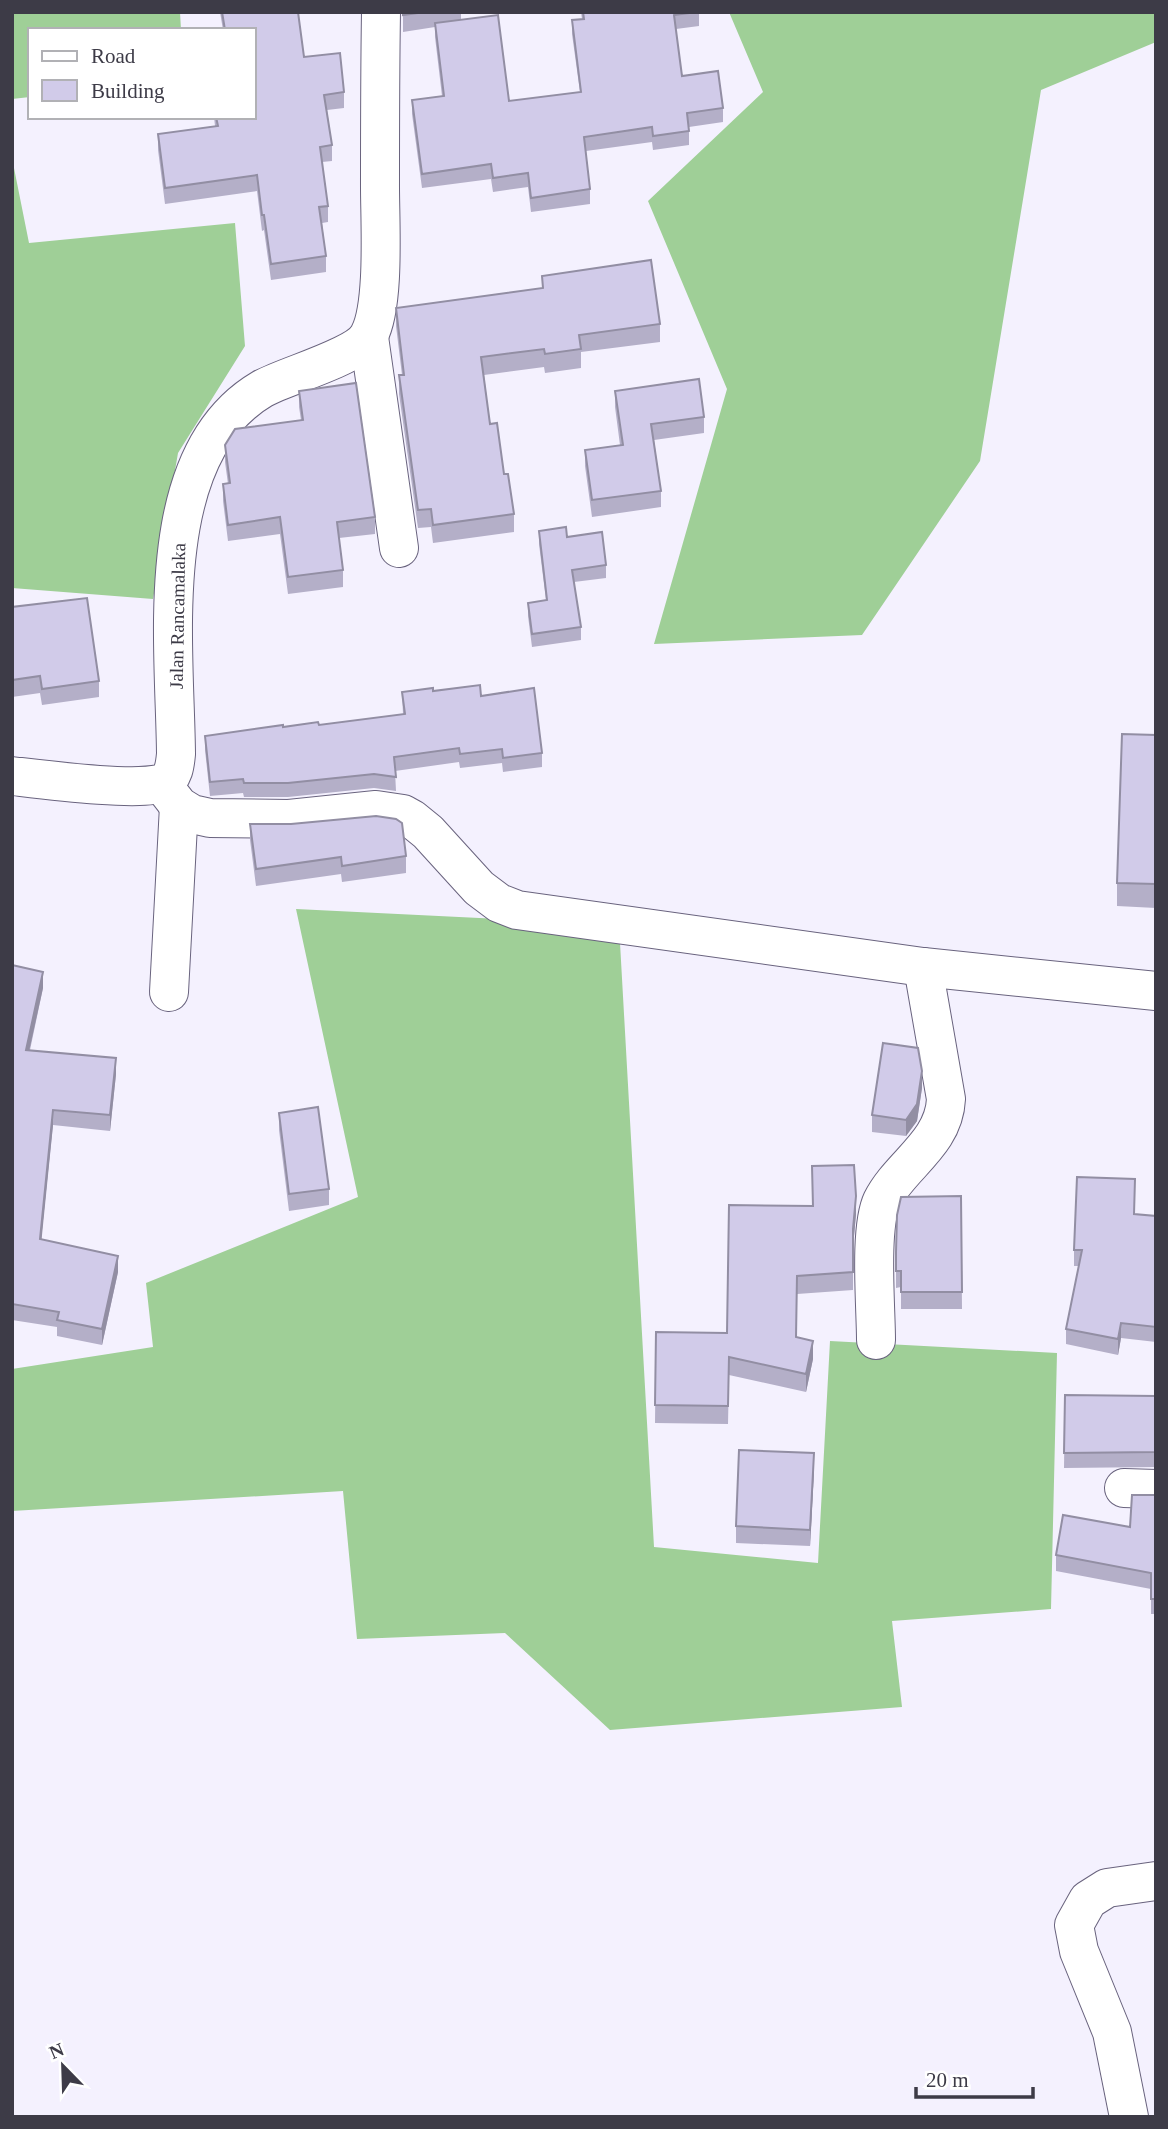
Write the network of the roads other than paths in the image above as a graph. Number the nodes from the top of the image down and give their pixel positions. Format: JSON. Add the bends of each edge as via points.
{"nodes":[{"id":1,"x":381,"y":12,"type":"edge"},
{"id":2,"x":369,"y":337,"type":"junction"},
{"id":3,"x":399,"y":548,"type":"dead end"},
{"id":4,"x":12,"y":776,"type":"edge"},
{"id":5,"x":171,"y":795,"type":"junction"},
{"id":6,"x":923,"y":967,"type":"junction"},
{"id":7,"x":1156,"y":991,"type":"edge"},
{"id":8,"x":169,"y":992,"type":"dead end"},
{"id":9,"x":876,"y":1340,"type":"dead end"},
{"id":10,"x":1156,"y":1881,"type":"edge"},
{"id":11,"x":1129,"y":2117,"type":"edge"}],
"edges":[{"from":1,"to":2,"type":"street","via":[[380,256]]},
{"from":2,"to":3,"type":"street"},
{"from":2,"to":5,"type":"street","name":"Jalan Rancamalaka","via":[[353,351],[288,376],[248,399],[223,422],[202,456],[179,532],[174,581],[176,754]]},
{"from":4,"to":5,"type":"street","via":[[144,786]]},
{"from":5,"to":6,"type":"street","via":[[192,814],[210,818],[289,819],[376,810],[403,814],[428,832],[479,888],[517,910]]},
{"from":5,"to":8,"type":"street"},
{"from":6,"to":7,"type":"street"},
{"from":6,"to":9,"type":"street","via":[[946,1110],[923,1151],[891,1187],[879,1210]]},
{"from":10,"to":11,"type":"street","via":[[1107,1888],[1088,1900],[1074,1925],[1079,1951],[1111,2032]]}]}
